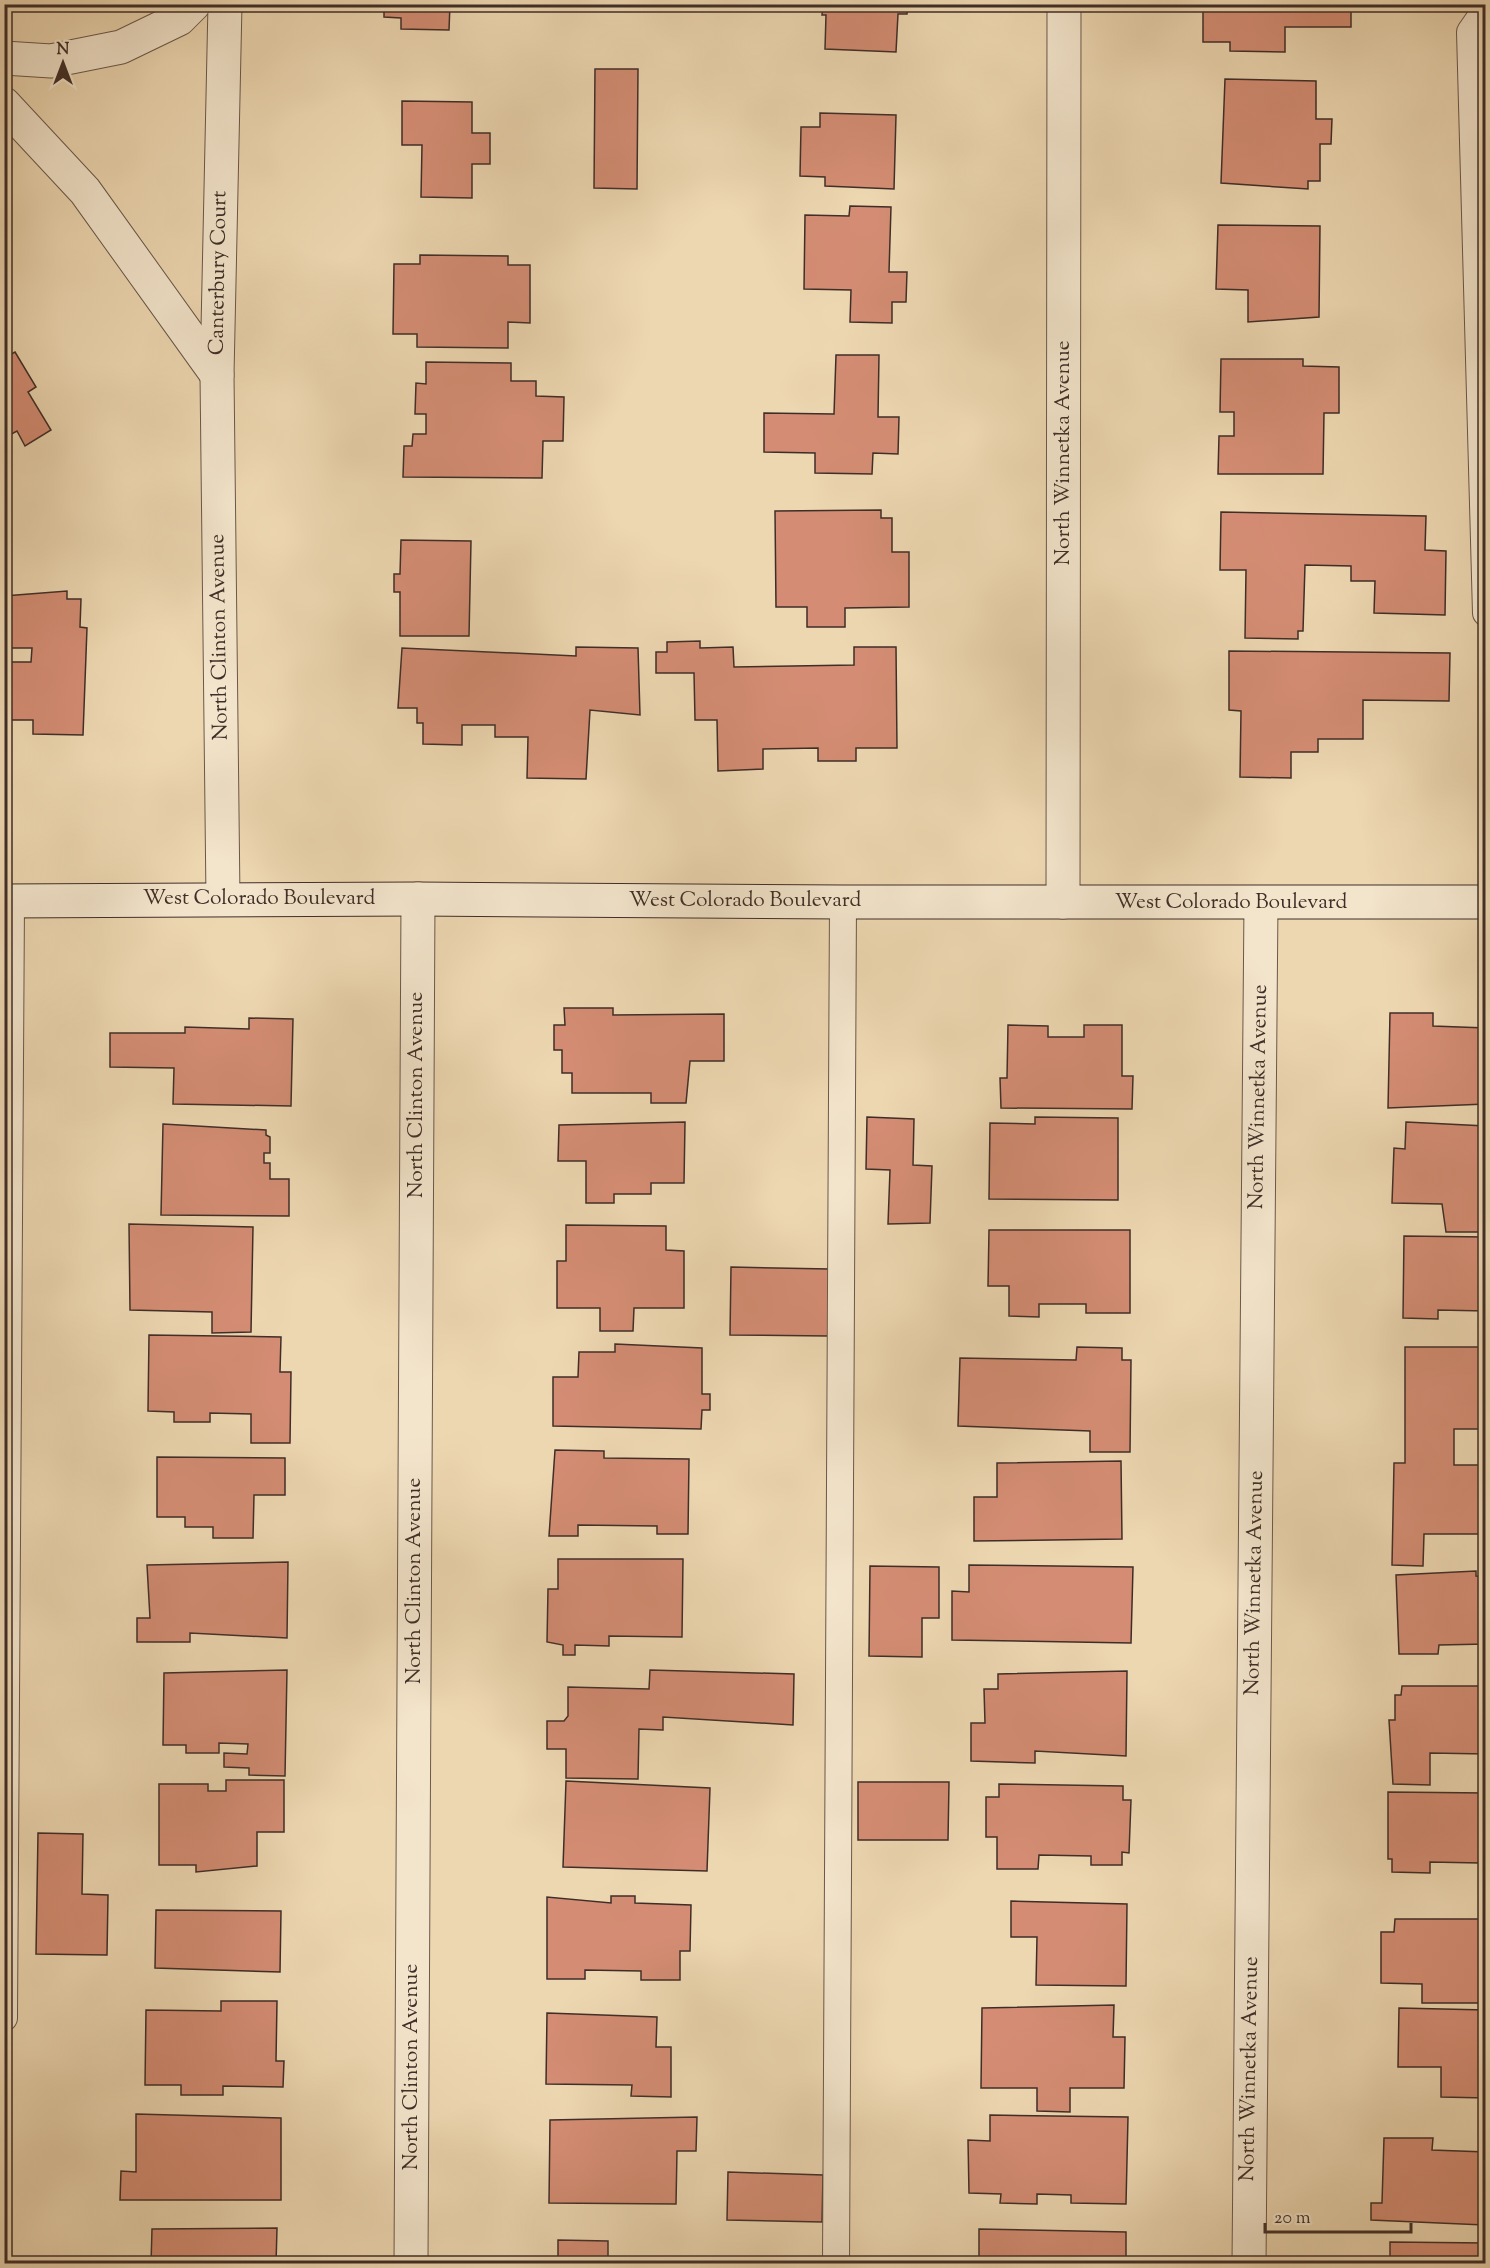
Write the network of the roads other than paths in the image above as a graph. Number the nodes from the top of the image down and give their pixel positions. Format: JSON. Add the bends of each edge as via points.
{"nodes":[{"id":1,"x":194,"y":4,"type":"edge"},
{"id":2,"x":225,"y":4,"type":"edge"},
{"id":3,"x":1064,"y":4,"type":"edge"},
{"id":4,"x":1485,"y":9,"type":"edge"},
{"id":5,"x":4,"y":58,"type":"edge"},
{"id":6,"x":4,"y":104,"type":"edge"},
{"id":7,"x":217,"y":375,"type":"junction"},
{"id":8,"x":1485,"y":613,"type":"edge"},
{"id":9,"x":223,"y":899,"type":"junction"},
{"id":10,"x":418,"y":899,"type":"junction"},
{"id":11,"x":8,"y":901,"type":"edge"},
{"id":12,"x":843,"y":902,"type":"junction"},
{"id":13,"x":1063,"y":902,"type":"junction"},
{"id":14,"x":1485,"y":902,"type":"edge"},
{"id":15,"x":1261,"y":903,"type":"junction"},
{"id":16,"x":4,"y":2018,"type":"edge"},
{"id":17,"x":411,"y":2264,"type":"edge"},
{"id":18,"x":836,"y":2264,"type":"edge"},
{"id":19,"x":1249,"y":2264,"type":"edge"}],
"edges":[{"from":1,"to":5,"type":"street","via":[[178,19],[121,47],[51,61]]},
{"from":2,"to":7,"type":"street","name":"Canterbury Court"},
{"from":3,"to":13,"type":"street","name":"North Winnetka Avenue"},
{"from":4,"to":8,"type":"lane","via":[[1470,32]]},
{"from":6,"to":7,"type":"street","name":"Canterbury Court","via":[[85,191]]},
{"from":7,"to":9,"type":"street","name":"North Clinton Avenue"},
{"from":9,"to":10,"type":"street","name":"West Colorado Boulevard"},
{"from":9,"to":11,"type":"street","name":"West Colorado Boulevard"},
{"from":10,"to":12,"type":"street","name":"West Colorado Boulevard"},
{"from":10,"to":17,"type":"street","name":"North Clinton Avenue"},
{"from":11,"to":16,"type":"lane"},
{"from":12,"to":13,"type":"street","name":"West Colorado Boulevard"},
{"from":12,"to":18,"type":"lane"},
{"from":13,"to":15,"type":"street","name":"West Colorado Boulevard"},
{"from":14,"to":15,"type":"street","name":"West Colorado Boulevard"},
{"from":15,"to":19,"type":"street","name":"North Winnetka Avenue"}]}
